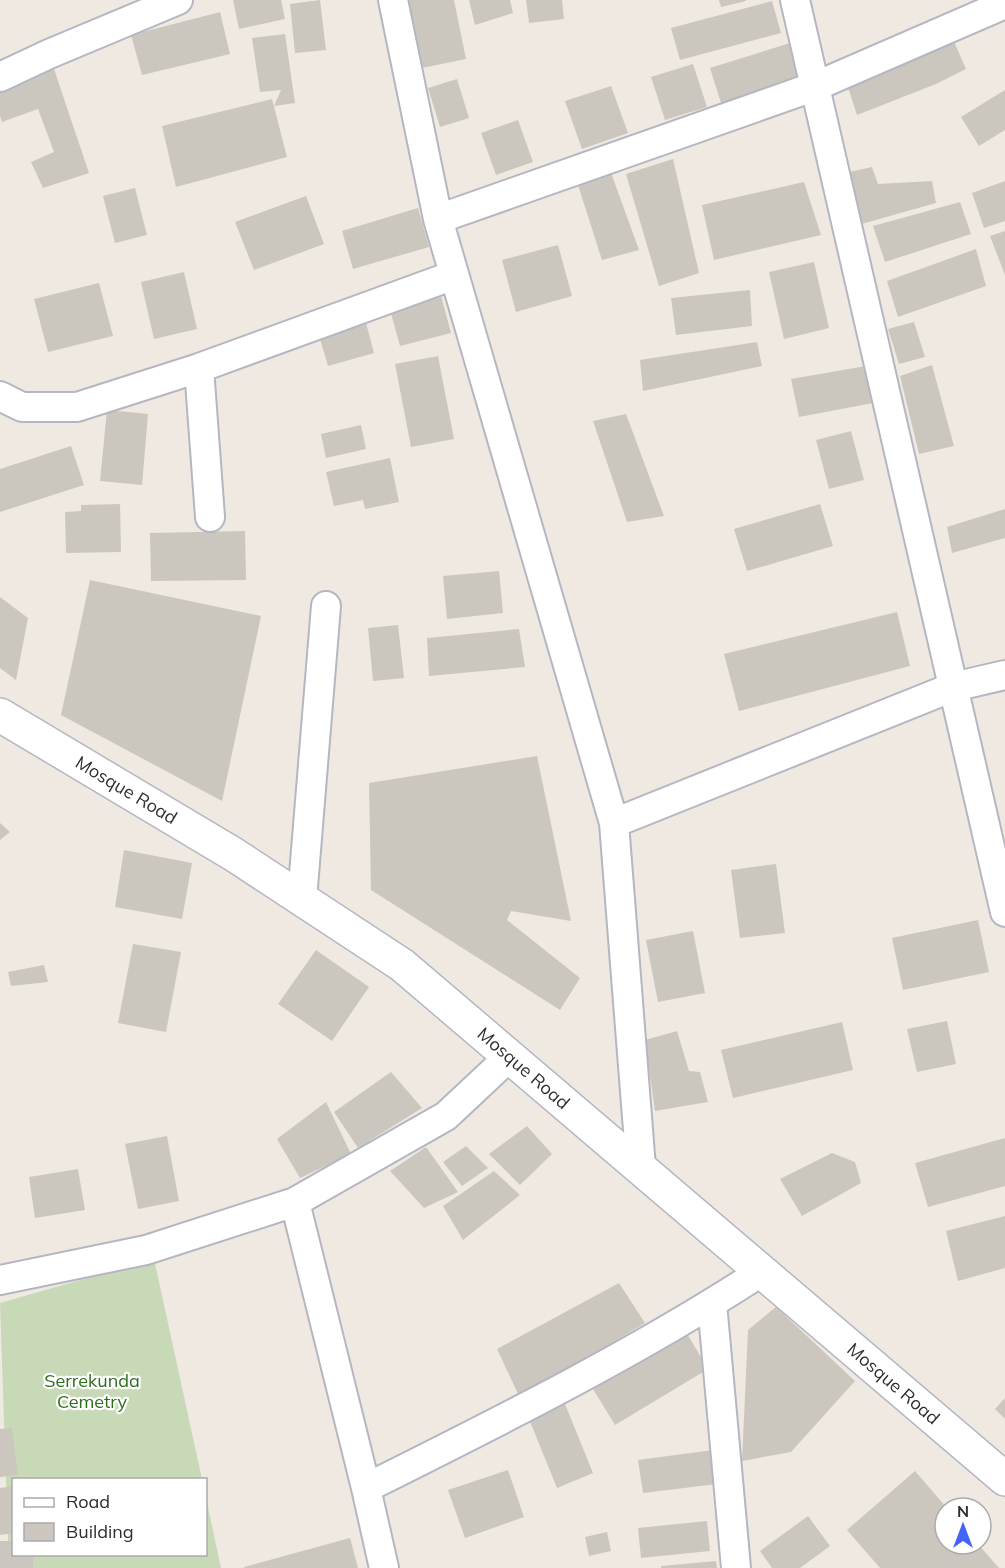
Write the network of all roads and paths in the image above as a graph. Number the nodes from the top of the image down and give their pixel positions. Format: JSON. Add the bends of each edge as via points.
{"nodes":[{"id":1,"x":178,"y":0,"type":"edge"},
{"id":2,"x":393,"y":0,"type":"edge"},
{"id":3,"x":795,"y":0,"type":"edge"},
{"id":4,"x":1005,"y":4,"type":"edge"},
{"id":5,"x":0,"y":76,"type":"edge"},
{"id":6,"x":816,"y":86,"type":"junction"},
{"id":7,"x":438,"y":219,"type":"junction"},
{"id":8,"x":454,"y":275,"type":"junction"},
{"id":9,"x":200,"y":368,"type":"junction"},
{"id":10,"x":0,"y":396,"type":"edge"},
{"id":11,"x":210,"y":517,"type":"dead end"},
{"id":12,"x":326,"y":606,"type":"dead end"},
{"id":13,"x":1005,"y":675,"type":"edge"},
{"id":14,"x":953,"y":687,"type":"junction"},
{"id":15,"x":0,"y":714,"type":"edge"},
{"id":16,"x":614,"y":823,"type":"junction"},
{"id":17,"x":302,"y":899,"type":"junction"},
{"id":18,"x":1005,"y":912,"type":"edge"},
{"id":19,"x":509,"y":1057,"type":"junction"},
{"id":20,"x":641,"y":1168,"type":"junction"},
{"id":21,"x":295,"y":1202,"type":"junction"},
{"id":22,"x":761,"y":1272,"type":"junction"},
{"id":23,"x":0,"y":1280,"type":"edge"},
{"id":24,"x":712,"y":1303,"type":"junction"},
{"id":25,"x":1005,"y":1479,"type":"edge"},
{"id":26,"x":366,"y":1488,"type":"junction"},
{"id":27,"x":384,"y":1568,"type":"edge"},
{"id":28,"x":736,"y":1568,"type":"edge"}],
"edges":[{"from":1,"to":5,"type":"street"},
{"from":2,"to":7,"type":"street"},
{"from":3,"to":6,"type":"street"},
{"from":4,"to":6,"type":"street"},
{"from":6,"to":7,"type":"street"},
{"from":6,"to":14,"type":"street"},
{"from":7,"to":8,"type":"street"},
{"from":8,"to":9,"type":"street"},
{"from":8,"to":16,"type":"street"},
{"from":9,"to":10,"type":"street","via":[[77,407],[22,407]]},
{"from":9,"to":11,"type":"street"},
{"from":12,"to":17,"type":"street"},
{"from":13,"to":14,"type":"street"},
{"from":14,"to":16,"type":"street"},
{"from":14,"to":18,"type":"street"},
{"from":15,"to":17,"type":"street","name":"Mosque Road"},
{"from":16,"to":20,"type":"street"},
{"from":17,"to":19,"type":"street","name":"Mosque Road","via":[[402,965]]},
{"from":19,"to":20,"type":"street","name":"Mosque Road"},
{"from":19,"to":21,"type":"street","via":[[446,1116]]},
{"from":20,"to":22,"type":"street","name":"Mosque Road"},
{"from":21,"to":23,"type":"street","via":[[146,1250]]},
{"from":21,"to":26,"type":"street"},
{"from":22,"to":24,"type":"street"},
{"from":22,"to":25,"type":"street","name":"Mosque Road"},
{"from":24,"to":26,"type":"street","via":[[537,1402]]},
{"from":24,"to":28,"type":"street"},
{"from":26,"to":27,"type":"street"}]}
